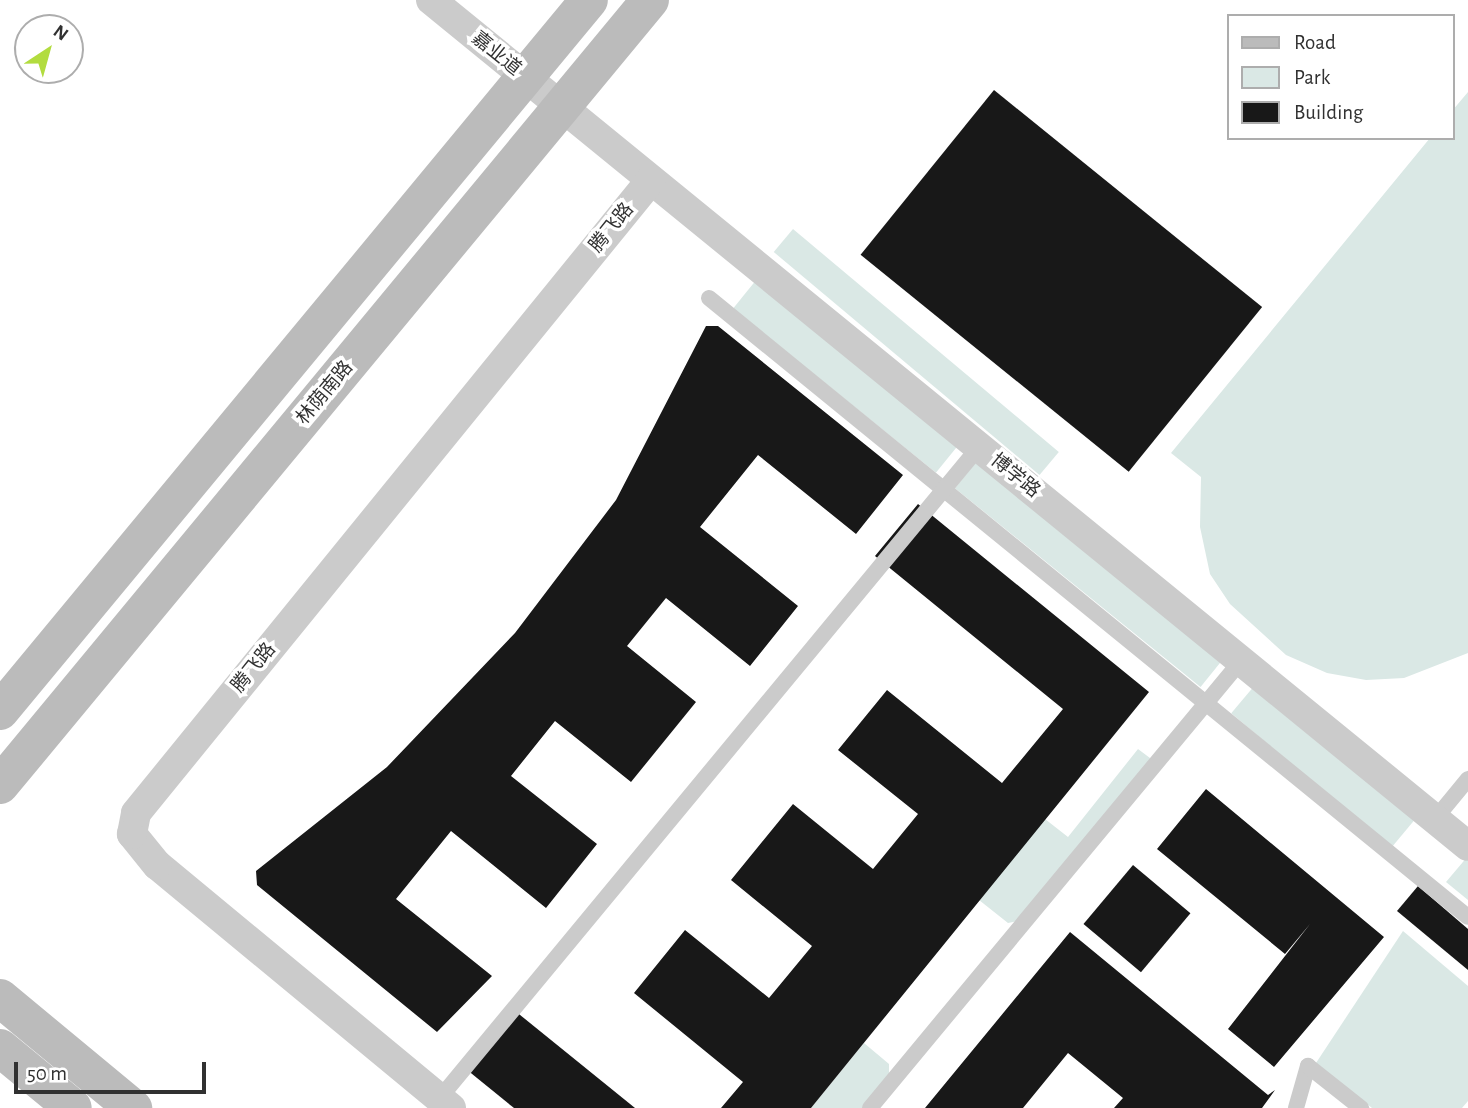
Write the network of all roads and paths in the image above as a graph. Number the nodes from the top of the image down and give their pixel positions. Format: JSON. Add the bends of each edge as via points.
{"nodes":[{"id":1,"x":431,"y":0,"type":"edge"},
{"id":2,"x":589,"y":0,"type":"edge"},
{"id":3,"x":650,"y":0,"type":"edge"},
{"id":4,"x":525,"y":77,"type":"junction"},
{"id":5,"x":561,"y":107,"type":"junction"},
{"id":6,"x":651,"y":180,"type":"junction"},
{"id":7,"x":709,"y":298,"type":"dead end"},
{"id":8,"x":979,"y":447,"type":"junction"},
{"id":9,"x":1241,"y":661,"type":"junction"},
{"id":10,"x":1207,"y":702,"type":"junction"},
{"id":11,"x":0,"y":711,"type":"edge"},
{"id":12,"x":1468,"y":779,"type":"edge"},
{"id":13,"x":0,"y":786,"type":"edge"},
{"id":14,"x":1435,"y":819,"type":"junction"},
{"id":15,"x":1468,"y":846,"type":"edge"},
{"id":16,"x":1468,"y":917,"type":"edge"},
{"id":17,"x":0,"y":998,"type":"edge"},
{"id":18,"x":0,"y":1048,"type":"edge"},
{"id":19,"x":445,"y":1103,"type":"edge"},
{"id":20,"x":73,"y":1108,"type":"edge"},
{"id":21,"x":133,"y":1108,"type":"edge"},
{"id":22,"x":870,"y":1108,"type":"edge"},
{"id":23,"x":1296,"y":1108,"type":"edge"},
{"id":24,"x":1361,"y":1108,"type":"edge"}],
"edges":[{"from":1,"to":4,"type":"street","name":"嘉业道"},
{"from":2,"to":4,"type":"main road"},
{"from":3,"to":5,"type":"main road","name":"林荫南路"},
{"from":4,"to":5,"type":"street","name":"嘉业道"},
{"from":4,"to":11,"type":"main road"},
{"from":5,"to":6,"type":"street","name":"博学路"},
{"from":5,"to":13,"type":"main road","name":"林荫南路"},
{"from":6,"to":8,"type":"street","name":"博学路"},
{"from":6,"to":19,"type":"street","name":"腾飞路","via":[[136,813],[132,834],[157,865]]},
{"from":7,"to":10,"type":"lane"},
{"from":8,"to":9,"type":"street","name":"博学路"},
{"from":8,"to":19,"type":"lane"},
{"from":9,"to":10,"type":"lane"},
{"from":9,"to":14,"type":"street","name":"博学路"},
{"from":10,"to":16,"type":"lane"},
{"from":10,"to":22,"type":"lane"},
{"from":12,"to":14,"type":"lane"},
{"from":14,"to":15,"type":"street","name":"博学路"},
{"from":17,"to":21,"type":"main road"},
{"from":18,"to":20,"type":"main road"},
{"from":23,"to":24,"type":"lane","via":[[1308,1066]]}]}
